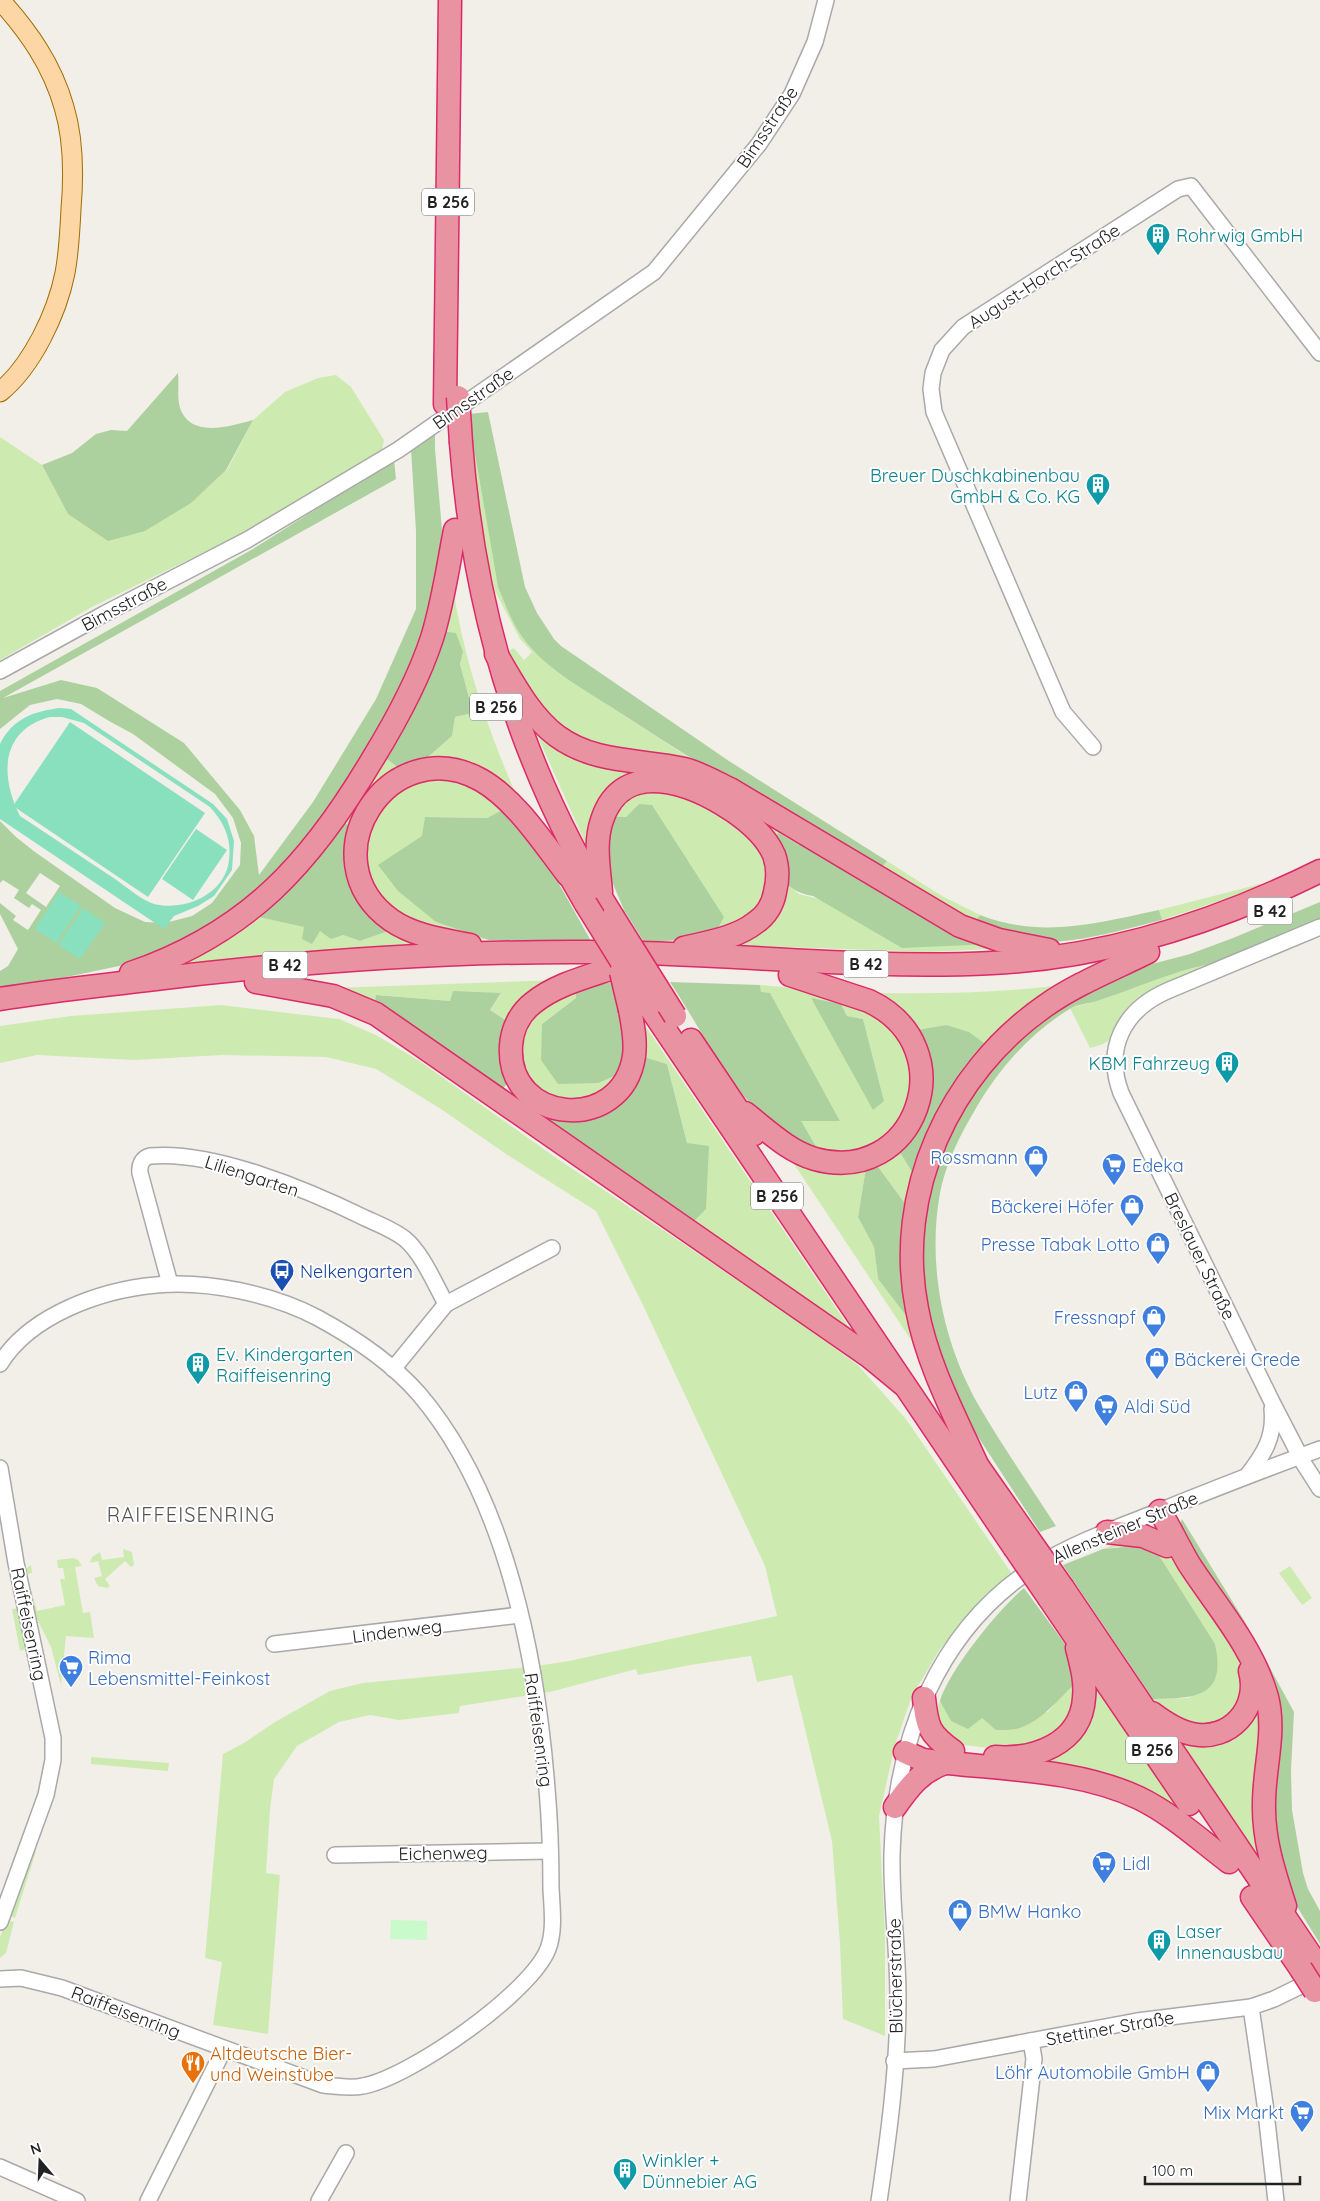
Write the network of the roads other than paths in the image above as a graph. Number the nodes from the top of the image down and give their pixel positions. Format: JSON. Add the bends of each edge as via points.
{"nodes":[{"id":1,"x":0,"y":0,"type":"edge"},
{"id":2,"x":450,"y":0,"type":"edge"},
{"id":3,"x":464,"y":0,"type":"edge"},
{"id":4,"x":826,"y":0,"type":"edge"},
{"id":5,"x":1320,"y":353,"type":"edge"},
{"id":6,"x":0,"y":392,"type":"edge"},
{"id":7,"x":451,"y":401,"type":"junction"},
{"id":8,"x":454,"y":445,"type":"junction"},
{"id":9,"x":455,"y":530,"type":"junction"},
{"id":10,"x":496,"y":654,"type":"junction"},
{"id":11,"x":0,"y":671,"type":"edge"},
{"id":12,"x":1093,"y":747,"type":"dead end"},
{"id":13,"x":1320,"y":871,"type":"edge"},
{"id":14,"x":568,"y":875,"type":"junction"},
{"id":15,"x":1320,"y":888,"type":"edge"},
{"id":16,"x":600,"y":907,"type":"junction"},
{"id":17,"x":1320,"y":927,"type":"edge"},
{"id":18,"x":501,"y":952,"type":"junction"},
{"id":19,"x":1148,"y":952,"type":"junction"},
{"id":20,"x":1069,"y":953,"type":"junction"},
{"id":21,"x":661,"y":954,"type":"junction"},
{"id":22,"x":615,"y":962,"type":"junction"},
{"id":23,"x":790,"y":975,"type":"junction"},
{"id":24,"x":256,"y":982,"type":"junction"},
{"id":25,"x":69,"y":989,"type":"junction"},
{"id":26,"x":0,"y":998,"type":"edge"},
{"id":27,"x":640,"y":1008,"type":"junction"},
{"id":28,"x":0,"y":1013,"type":"edge"},
{"id":29,"x":734,"y":1105,"type":"junction"},
{"id":30,"x":552,"y":1248,"type":"dead end"},
{"id":31,"x":170,"y":1284,"type":"junction"},
{"id":32,"x":446,"y":1304,"type":"junction"},
{"id":33,"x":0,"y":1362,"type":"edge"},
{"id":34,"x":393,"y":1369,"type":"junction"},
{"id":35,"x":904,"y":1385,"type":"junction"},
{"id":36,"x":1272,"y":1402,"type":"junction"},
{"id":37,"x":1320,"y":1449,"type":"edge"},
{"id":38,"x":1300,"y":1456,"type":"junction"},
{"id":39,"x":978,"y":1467,"type":"junction"},
{"id":40,"x":0,"y":1468,"type":"edge"},
{"id":41,"x":1247,"y":1477,"type":"junction"},
{"id":42,"x":1320,"y":1489,"type":"edge"},
{"id":43,"x":3,"y":1509,"type":"edge"},
{"id":44,"x":1160,"y":1511,"type":"junction"},
{"id":45,"x":1107,"y":1532,"type":"junction"},
{"id":46,"x":1021,"y":1543,"type":"junction"},
{"id":47,"x":1167,"y":1546,"type":"junction"},
{"id":48,"x":1056,"y":1593,"type":"junction"},
{"id":49,"x":520,"y":1615,"type":"junction"},
{"id":50,"x":1075,"y":1638,"type":"junction"},
{"id":51,"x":274,"y":1644,"type":"dead end"},
{"id":52,"x":924,"y":1698,"type":"junction"},
{"id":53,"x":1142,"y":1707,"type":"junction"},
{"id":54,"x":905,"y":1752,"type":"junction"},
{"id":55,"x":949,"y":1757,"type":"junction"},
{"id":56,"x":895,"y":1807,"type":"junction"},
{"id":57,"x":550,"y":1850,"type":"junction"},
{"id":58,"x":335,"y":1855,"type":"dead end"},
{"id":59,"x":1229,"y":1862,"type":"junction"},
{"id":60,"x":0,"y":1922,"type":"edge"},
{"id":61,"x":1291,"y":1926,"type":"junction"},
{"id":62,"x":0,"y":1978,"type":"edge"},
{"id":63,"x":1315,"y":1978,"type":"edge"},
{"id":64,"x":1250,"y":2007,"type":"junction"},
{"id":65,"x":1031,"y":2041,"type":"junction"},
{"id":66,"x":224,"y":2049,"type":"junction"},
{"id":67,"x":894,"y":2061,"type":"junction"},
{"id":68,"x":346,"y":2152,"type":"dead end"},
{"id":69,"x":0,"y":2167,"type":"edge"},
{"id":70,"x":77,"y":2201,"type":"edge"},
{"id":71,"x":148,"y":2201,"type":"edge"},
{"id":72,"x":319,"y":2201,"type":"edge"},
{"id":73,"x":879,"y":2201,"type":"edge"},
{"id":74,"x":1018,"y":2201,"type":"edge"},
{"id":75,"x":1276,"y":2201,"type":"edge"}],
"edges":[{"from":1,"to":6,"type":"main road","via":[[48,63],[65,107],[74,170],[68,253],[56,304],[38,344],[23,367]]},
{"from":2,"to":7,"type":"highway","number":"B 256"},
{"from":3,"to":7,"type":"highway","number":"B 256","via":[[463,174]]},
{"from":4,"to":11,"type":"street","name":"Bimsstraße","via":[[815,42],[792,94],[759,144],[654,272],[398,450],[248,540]]},
{"from":5,"to":12,"type":"street","name":"August-Horch-Straße","via":[[1191,186],[1178,189],[964,327],[942,350],[933,373],[934,412],[1063,712]]},
{"from":7,"to":8,"type":"highway","number":"B 256","bridge":true},
{"from":8,"to":9,"type":"highway","number":"B 256"},
{"from":8,"to":10,"type":"highway","number":"B 256"},
{"from":9,"to":14,"type":"highway","number":"B 256","via":[[472,623],[490,689],[518,767]]},
{"from":9,"to":25,"type":"highway","via":[[440,608],[418,674],[359,783],[297,867],[259,903],[215,935],[151,966]]},
{"from":10,"to":16,"type":"highway","number":"B 256","via":[[544,790]]},
{"from":10,"to":20,"type":"highway","via":[[524,700],[542,722],[556,736],[575,747],[593,755],[670,766],[702,776],[730,789],[960,926],[999,940]]},
{"from":13,"to":20,"type":"highway","number":"B 42","via":[[1217,916],[1143,939]]},
{"from":14,"to":16,"type":"highway","number":"B 256"},
{"from":14,"to":18,"type":"highway","via":[[516,810],[493,788],[473,776],[451,770],[428,769],[396,781],[377,796],[362,822],[356,852],[362,881],[376,905],[392,920],[412,930]]},
{"from":15,"to":19,"type":"highway","number":"B 42","via":[[1243,922]]},
{"from":16,"to":21,"type":"highway","via":[[598,845],[602,821],[606,809],[634,785],[659,780],[691,788],[724,805],[752,826],[768,844],[776,865],[777,888],[768,910],[756,923],[738,933]]},
{"from":16,"to":22,"type":"highway","number":"B 256","bridge":true},
{"from":16,"to":29,"type":"highway","number":"B 256","bridge":true},
{"from":17,"to":36,"type":"street","name":"Breslauer Straße","via":[[1148,1001],[1138,1008],[1123,1028],[1114,1059],[1121,1093]]},
{"from":18,"to":21,"type":"highway","number":"B 42"},
{"from":18,"to":25,"type":"highway","number":"B 42","via":[[334,961]]},
{"from":19,"to":23,"type":"highway","number":"B 42","via":[[1078,967],[998,977],[906,979]]},
{"from":19,"to":39,"type":"highway","via":[[1056,999],[999,1045],[952,1107],[924,1170],[912,1239],[917,1310],[928,1352]]},
{"from":20,"to":21,"type":"highway","number":"B 42","via":[[994,963],[909,965]]},
{"from":22,"to":23,"type":"highway","number":"B 42"},
{"from":22,"to":24,"type":"highway","number":"B 42","via":[[342,974]]},
{"from":22,"to":27,"type":"highway","number":"B 256","bridge":true},
{"from":22,"to":27,"type":"highway","via":[[548,993],[522,1014],[515,1026],[511,1052],[515,1072],[525,1089],[546,1105],[572,1111],[585,1110],[611,1098],[627,1078],[634,1057],[634,1036]]},
{"from":23,"to":29,"type":"highway","via":[[869,1001],[903,1025],[917,1050],[922,1074],[916,1112],[904,1131],[887,1147],[869,1157],[842,1162],[815,1159],[791,1148]]},
{"from":24,"to":28,"type":"highway","number":"B 42"},
{"from":24,"to":35,"type":"highway","via":[[333,996],[376,1014],[863,1352]]},
{"from":25,"to":26,"type":"highway","number":"B 42"},
{"from":27,"to":35,"type":"highway","number":"B 256"},
{"from":29,"to":39,"type":"highway","number":"B 256"},
{"from":30,"to":32,"type":"street"},
{"from":31,"to":32,"type":"street","name":"Liliengarten","via":[[140,1173],[141,1162],[150,1156],[185,1156],[236,1168],[334,1203],[396,1233],[415,1250]]},
{"from":31,"to":33,"type":"street","name":"Raiffeisenring","via":[[126,1289],[71,1307],[30,1332]]},
{"from":31,"to":34,"type":"street","name":"Raiffeisenring","via":[[208,1286],[250,1294],[302,1310],[367,1347]]},
{"from":32,"to":34,"type":"street"},
{"from":34,"to":49,"type":"street","name":"Raiffeisenring","via":[[438,1418],[465,1462],[501,1549]]},
{"from":35,"to":46,"type":"highway","number":"B 256"},
{"from":36,"to":38,"type":"street","name":"Breslauer Straße"},
{"from":36,"to":41,"type":"street","via":[[1274,1423],[1271,1437]]},
{"from":37,"to":38,"type":"street","name":"Allensteiner Straße"},
{"from":38,"to":41,"type":"street","name":"Allensteiner Straße"},
{"from":38,"to":42,"type":"street","name":"Breslauer Straße"},
{"from":39,"to":46,"type":"highway","number":"B 256"},
{"from":40,"to":43,"type":"street","name":"Raiffeisenring"},
{"from":41,"to":44,"type":"street","name":"Allensteiner Straße"},
{"from":43,"to":60,"type":"street","name":"Raiffeisenring","via":[[50,1718],[53,1747],[46,1795]]},
{"from":44,"to":45,"type":"street","name":"Allensteiner Straße"},
{"from":44,"to":47,"type":"highway","via":[[1158,1526]]},
{"from":44,"to":61,"type":"highway","via":[[1189,1563],[1250,1654],[1262,1681],[1271,1729],[1264,1801],[1265,1829]]},
{"from":45,"to":47,"type":"highway","via":[[1143,1536]]},
{"from":45,"to":52,"type":"street","name":"Allensteiner Straße","via":[[1048,1559],[994,1600],[953,1648]]},
{"from":46,"to":48,"type":"highway","number":"B 256","bridge":true},
{"from":47,"to":53,"type":"highway","via":[[1242,1651],[1249,1666],[1253,1690],[1247,1711],[1239,1720],[1228,1729],[1206,1736],[1177,1730]]},
{"from":48,"to":50,"type":"highway","number":"B 256"},
{"from":48,"to":53,"type":"highway","number":"B 256"},
{"from":49,"to":51,"type":"street","name":"Lindenweg"},
{"from":49,"to":57,"type":"street","name":"Raiffeisenring","via":[[542,1742]]},
{"from":50,"to":55,"type":"highway","via":[[1084,1698],[1080,1717],[1068,1735],[1051,1748],[1029,1756]]},
{"from":50,"to":59,"type":"highway","number":"B 256"},
{"from":52,"to":54,"type":"street","name":"Allensteiner Straße"},
{"from":52,"to":55,"type":"highway","via":[[931,1733]]},
{"from":53,"to":61,"type":"highway","number":"B 256"},
{"from":54,"to":55,"type":"highway","via":[[925,1746]]},
{"from":54,"to":56,"type":"street","name":"Blücherstraße"},
{"from":55,"to":56,"type":"highway","via":[[920,1775]]},
{"from":55,"to":59,"type":"highway","via":[[1091,1782],[1125,1792],[1172,1818]]},
{"from":56,"to":67,"type":"street","name":"Blücherstraße","via":[[892,1864],[898,1989]]},
{"from":57,"to":58,"type":"street","name":"Eichenweg"},
{"from":57,"to":66,"type":"street","name":"Raiffeisenring","via":[[551,1933],[548,1949],[536,1970],[513,1993],[401,2073],[380,2082],[350,2087],[323,2085]]},
{"from":59,"to":63,"type":"highway","number":"B 256"},
{"from":61,"to":63,"type":"highway","number":"B 256"},
{"from":62,"to":66,"type":"street","name":"Raiffeisenring","via":[[20,1978],[62,1988]]},
{"from":63,"to":64,"type":"street","name":"Stettiner Straße"},
{"from":64,"to":65,"type":"street","name":"Stettiner Straße","via":[[1137,2021]]},
{"from":64,"to":75,"type":"street"},
{"from":65,"to":67,"type":"street","name":"Stettiner Straße","via":[[934,2059]]},
{"from":65,"to":74,"type":"street","via":[[1034,2059]]},
{"from":66,"to":71,"type":"street"},
{"from":67,"to":73,"type":"street","name":"Blücherstraße","via":[[891,2114]]},
{"from":68,"to":72,"type":"street"},
{"from":69,"to":70,"type":"street"}]}
